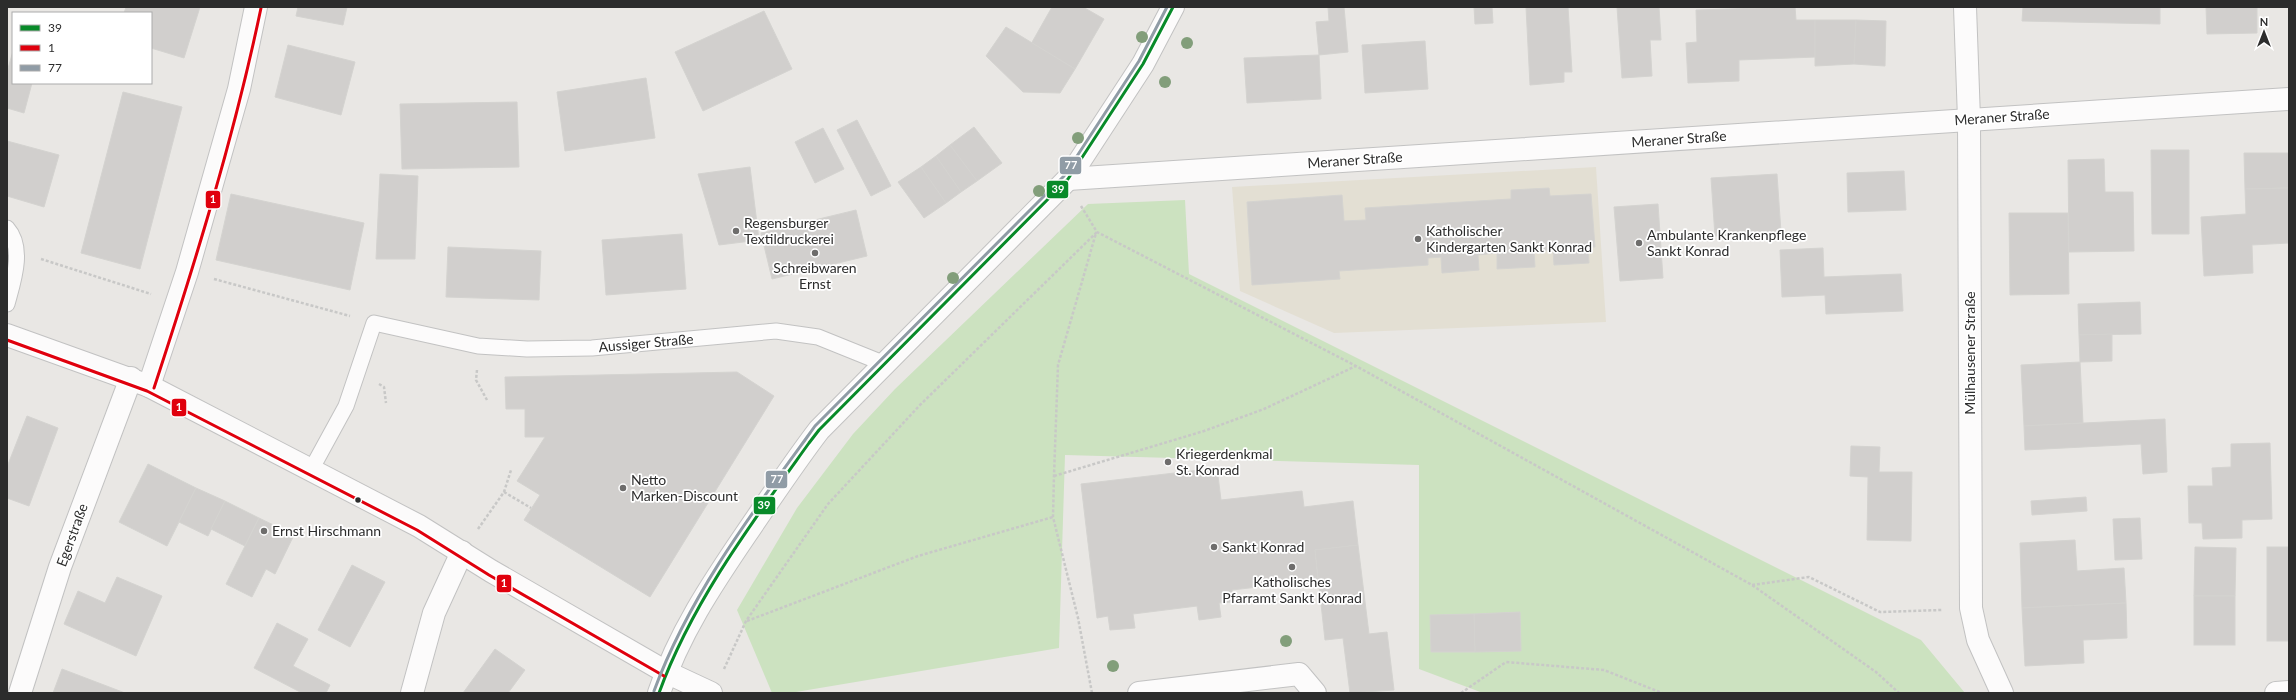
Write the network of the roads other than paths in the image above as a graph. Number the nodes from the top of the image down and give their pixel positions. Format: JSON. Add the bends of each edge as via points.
{"nodes":[{"id":1,"x":256,"y":7,"type":"edge"},
{"id":2,"x":1173,"y":7,"type":"edge"},
{"id":3,"x":1965,"y":7,"type":"edge"},
{"id":4,"x":2289,"y":99,"type":"edge"},
{"id":5,"x":1969,"y":120,"type":"junction"},
{"id":6,"x":1068,"y":179,"type":"junction"},
{"id":7,"x":7,"y":228,"type":"edge"},
{"id":8,"x":7,"y":304,"type":"edge"},
{"id":9,"x":7,"y":335,"type":"edge"},
{"id":10,"x":885,"y":364,"type":"junction"},
{"id":11,"x":140,"y":382,"type":"junction"},
{"id":12,"x":311,"y":470,"type":"junction"},
{"id":13,"x":462,"y":552,"type":"junction"},
{"id":14,"x":666,"y":672,"type":"junction"},
{"id":15,"x":1222,"y":688,"type":"edge"},
{"id":16,"x":2289,"y":692,"type":"edge"},
{"id":17,"x":20,"y":693,"type":"edge"},
{"id":18,"x":412,"y":693,"type":"edge"},
{"id":19,"x":659,"y":693,"type":"edge"},
{"id":20,"x":711,"y":693,"type":"edge"},
{"id":21,"x":1139,"y":693,"type":"edge"},
{"id":22,"x":1315,"y":693,"type":"edge"},
{"id":23,"x":2002,"y":693,"type":"edge"},
{"id":24,"x":2276,"y":693,"type":"edge"}],
"edges":[{"from":1,"to":11,"type":"street","name":"Egerstraße","via":[[239,90],[187,272],[177,302]]},
{"from":2,"to":6,"type":"street","via":[[1143,64]]},
{"from":3,"to":5,"type":"street","name":"Mülhausener Straße"},
{"from":4,"to":5,"type":"street","name":"Meraner Straße"},
{"from":5,"to":6,"type":"street","name":"Meraner Straße"},
{"from":5,"to":23,"type":"street","name":"Mülhausener Straße","via":[[1971,608],[1978,640]]},
{"from":6,"to":10,"type":"street"},
{"from":7,"to":8,"type":"lane","via":[[16,251],[17,269]]},
{"from":9,"to":11,"type":"street"},
{"from":10,"to":12,"type":"lane","name":"Aussiger Straße","via":[[818,337],[776,331],[592,348],[527,349],[478,346],[374,323],[346,406]]},
{"from":10,"to":14,"type":"street","via":[[819,430],[792,465],[705,593]]},
{"from":11,"to":12,"type":"street"},
{"from":11,"to":17,"type":"street","name":"Egerstraße","via":[[60,567]]},
{"from":12,"to":13,"type":"street","via":[[419,526]]},
{"from":13,"to":14,"type":"street"},
{"from":13,"to":18,"type":"street","via":[[434,613]]},
{"from":14,"to":19,"type":"street"},
{"from":14,"to":20,"type":"street"},
{"from":15,"to":21,"type":"street"},
{"from":15,"to":22,"type":"street","via":[[1299,674]]},
{"from":16,"to":24,"type":"street"}]}
